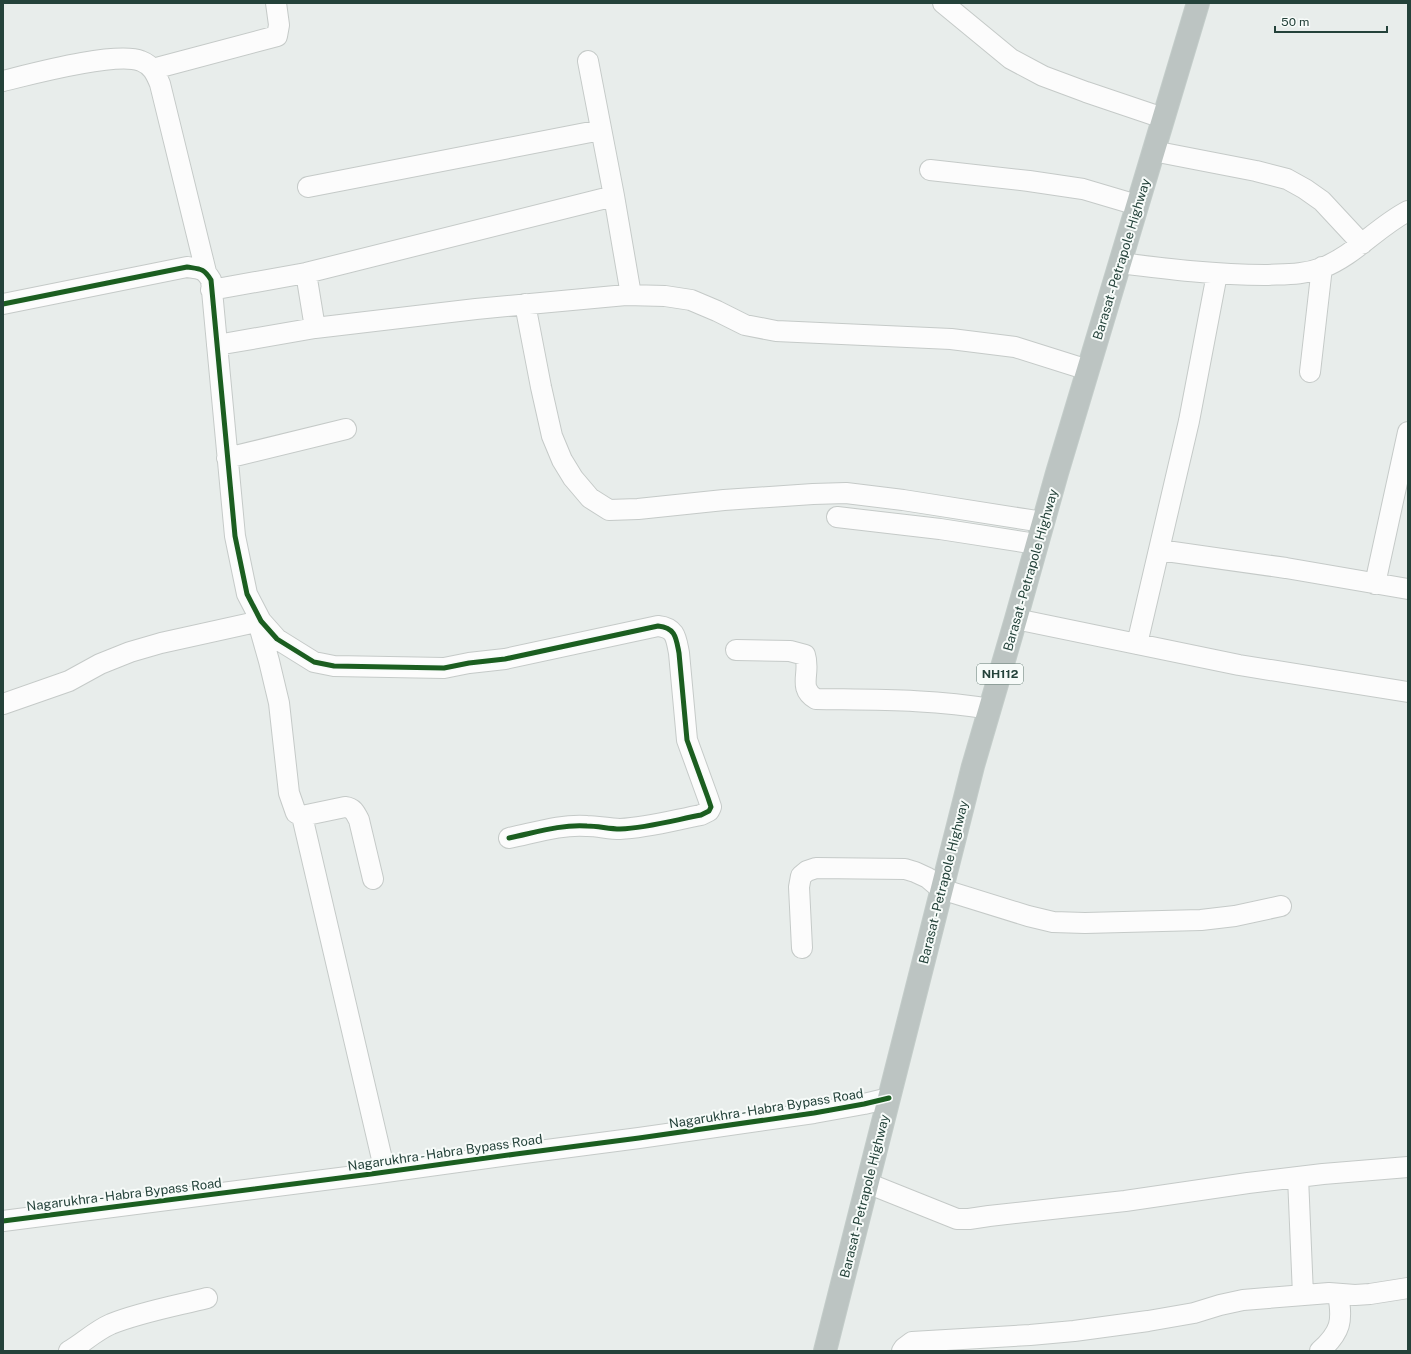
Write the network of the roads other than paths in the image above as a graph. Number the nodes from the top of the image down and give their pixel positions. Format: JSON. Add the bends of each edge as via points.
{"nodes":[{"id":1,"x":276,"y":3,"type":"edge"},
{"id":2,"x":943,"y":3,"type":"edge"},
{"id":3,"x":1198,"y":3,"type":"edge"},
{"id":4,"x":588,"y":61,"type":"dead end"},
{"id":5,"x":153,"y":69,"type":"junction"},
{"id":6,"x":3,"y":81,"type":"edge"},
{"id":7,"x":1163,"y":118,"type":"junction"},
{"id":8,"x":601,"y":130,"type":"junction"},
{"id":9,"x":1153,"y":151,"type":"junction"},
{"id":10,"x":930,"y":170,"type":"dead end"},
{"id":11,"x":308,"y":187,"type":"dead end"},
{"id":12,"x":614,"y":196,"type":"junction"},
{"id":13,"x":1137,"y":205,"type":"junction"},
{"id":14,"x":1408,"y":211,"type":"edge"},
{"id":15,"x":1362,"y":244,"type":"junction"},
{"id":16,"x":1120,"y":263,"type":"junction"},
{"id":17,"x":1322,"y":268,"type":"junction"},
{"id":18,"x":306,"y":273,"type":"junction"},
{"id":19,"x":1217,"y":274,"type":"junction"},
{"id":20,"x":209,"y":281,"type":"junction"},
{"id":21,"x":631,"y":295,"type":"junction"},
{"id":22,"x":3,"y":304,"type":"edge"},
{"id":23,"x":525,"y":304,"type":"junction"},
{"id":24,"x":315,"y":328,"type":"junction"},
{"id":25,"x":217,"y":345,"type":"junction"},
{"id":26,"x":1088,"y":370,"type":"junction"},
{"id":27,"x":1310,"y":372,"type":"dead end"},
{"id":28,"x":346,"y":429,"type":"dead end"},
{"id":29,"x":1408,"y":432,"type":"edge"},
{"id":30,"x":227,"y":458,"type":"junction"},
{"id":31,"x":837,"y":518,"type":"dead end"},
{"id":32,"x":1043,"y":522,"type":"junction"},
{"id":33,"x":1036,"y":544,"type":"junction"},
{"id":34,"x":1159,"y":550,"type":"junction"},
{"id":35,"x":1375,"y":584,"type":"junction"},
{"id":36,"x":1408,"y":589,"type":"edge"},
{"id":37,"x":1016,"y":619,"type":"junction"},
{"id":38,"x":259,"y":621,"type":"junction"},
{"id":39,"x":1137,"y":644,"type":"junction"},
{"id":40,"x":736,"y":650,"type":"dead end"},
{"id":41,"x":1408,"y":692,"type":"edge"},
{"id":42,"x":3,"y":704,"type":"edge"},
{"id":43,"x":990,"y":709,"type":"junction"},
{"id":44,"x":302,"y":816,"type":"junction"},
{"id":45,"x":508,"y":838,"type":"dead end"},
{"id":46,"x":373,"y":879,"type":"dead end"},
{"id":47,"x":941,"y":889,"type":"junction"},
{"id":48,"x":1281,"y":906,"type":"dead end"},
{"id":49,"x":802,"y":948,"type":"dead end"},
{"id":50,"x":889,"y":1098,"type":"junction"},
{"id":51,"x":1408,"y":1167,"type":"edge"},
{"id":52,"x":385,"y":1172,"type":"junction"},
{"id":53,"x":1298,"y":1177,"type":"junction"},
{"id":54,"x":867,"y":1183,"type":"junction"},
{"id":55,"x":3,"y":1220,"type":"edge"},
{"id":56,"x":1408,"y":1288,"type":"edge"},
{"id":57,"x":1338,"y":1294,"type":"junction"},
{"id":58,"x":1303,"y":1295,"type":"junction"},
{"id":59,"x":207,"y":1298,"type":"dead end"},
{"id":60,"x":69,"y":1351,"type":"edge"},
{"id":61,"x":825,"y":1351,"type":"edge"},
{"id":62,"x":902,"y":1351,"type":"edge"},
{"id":63,"x":1320,"y":1351,"type":"edge"}],
"edges":[{"from":1,"to":5,"type":"street","via":[[279,25],[277,36]]},
{"from":2,"to":7,"type":"street","via":[[1011,59],[1043,76]]},
{"from":3,"to":7,"type":"highway","name":"Barasat - Petrapole Highway","number":"NH112"},
{"from":4,"to":8,"type":"street"},
{"from":5,"to":6,"type":"street","via":[[142,61],[97,60]]},
{"from":5,"to":20,"type":"street","via":[[160,84]]},
{"from":7,"to":9,"type":"highway","name":"Barasat - Petrapole Highway","number":"NH112"},
{"from":8,"to":11,"type":"street"},
{"from":8,"to":12,"type":"street"},
{"from":9,"to":13,"type":"highway","name":"Barasat - Petrapole Highway","number":"NH112"},
{"from":9,"to":15,"type":"street","via":[[1256,171],[1287,180],[1322,201]]},
{"from":10,"to":13,"type":"street","via":[[1029,180],[1083,189]]},
{"from":12,"to":18,"type":"street"},
{"from":12,"to":21,"type":"street"},
{"from":13,"to":16,"type":"highway","name":"Barasat - Petrapole Highway","number":"NH112"},
{"from":14,"to":15,"type":"street"},
{"from":15,"to":17,"type":"street"},
{"from":16,"to":19,"type":"street"},
{"from":16,"to":26,"type":"highway","name":"Barasat - Petrapole Highway","number":"NH112"},
{"from":17,"to":19,"type":"street","via":[[1299,274]]},
{"from":17,"to":27,"type":"street"},
{"from":18,"to":20,"type":"street"},
{"from":18,"to":24,"type":"street"},
{"from":19,"to":34,"type":"street"},
{"from":20,"to":22,"type":"street","via":[[199,268],[188,267]]},
{"from":20,"to":25,"type":"street"},
{"from":21,"to":23,"type":"street"},
{"from":21,"to":26,"type":"street","via":[[691,300],[746,325],[776,331],[951,339],[1015,348]]},
{"from":23,"to":24,"type":"street"},
{"from":23,"to":32,"type":"street","via":[[551,429],[562,460],[590,498],[609,510],[724,500],[846,494],[903,500]]},
{"from":24,"to":25,"type":"street"},
{"from":25,"to":30,"type":"street"},
{"from":26,"to":32,"type":"highway","name":"Barasat - Petrapole Highway","number":"NH112"},
{"from":28,"to":30,"type":"street"},
{"from":29,"to":35,"type":"street"},
{"from":30,"to":38,"type":"street","via":[[235,536],[247,594]]},
{"from":31,"to":33,"type":"street","via":[[940,529]]},
{"from":32,"to":33,"type":"highway","name":"Barasat - Petrapole Highway","number":"NH112"},
{"from":33,"to":37,"type":"highway","name":"Barasat - Petrapole Highway","number":"NH112"},
{"from":34,"to":35,"type":"street"},
{"from":34,"to":39,"type":"street"},
{"from":35,"to":36,"type":"street"},
{"from":37,"to":39,"type":"street"},
{"from":37,"to":43,"type":"highway","name":"Barasat - Petrapole Highway","number":"NH112"},
{"from":38,"to":42,"type":"street","via":[[130,652],[100,664],[69,681]]},
{"from":38,"to":44,"type":"street","via":[[279,703],[289,792],[296,813]]},
{"from":38,"to":45,"type":"street","via":[[277,639],[314,662],[334,666],[444,668],[505,659],[658,626],[673,631],[679,653],[687,740],[711,807],[709,811],[648,826],[621,829],[575,826]]},
{"from":39,"to":41,"type":"street","via":[[1239,665]]},
{"from":40,"to":43,"type":"street","via":[[790,651],[805,655],[806,688],[809,695],[816,700],[919,701]]},
{"from":43,"to":47,"type":"highway","name":"Barasat - Petrapole Highway","number":"NH112"},
{"from":44,"to":46,"type":"street","via":[[345,807],[355,812]]},
{"from":44,"to":52,"type":"street"},
{"from":47,"to":48,"type":"street","via":[[1053,922],[1201,920]]},
{"from":47,"to":49,"type":"street","via":[[928,878],[905,869],[816,868],[807,871],[801,876],[799,887]]},
{"from":47,"to":50,"type":"highway","name":"Barasat - Petrapole Highway","number":"NH112"},
{"from":50,"to":52,"type":"street","name":"Nagarukhra - Habra Bypass Road","via":[[807,1114]]},
{"from":50,"to":54,"type":"highway","name":"Barasat - Petrapole Highway","number":"NH112"},
{"from":51,"to":53,"type":"street"},
{"from":52,"to":55,"type":"street","name":"Nagarukhra - Habra Bypass Road"},
{"from":53,"to":54,"type":"street","via":[[969,1220],[957,1219]]},
{"from":53,"to":58,"type":"street"},
{"from":54,"to":61,"type":"highway","name":"Barasat - Petrapole Highway","number":"NH112"},
{"from":56,"to":57,"type":"street","via":[[1370,1294]]},
{"from":57,"to":58,"type":"street"},
{"from":57,"to":63,"type":"street","via":[[1341,1310],[1338,1328]]},
{"from":58,"to":62,"type":"street","via":[[1243,1300],[1148,1321],[1074,1330],[912,1342]]},
{"from":59,"to":60,"type":"street","via":[[112,1324],[95,1332]]}]}
